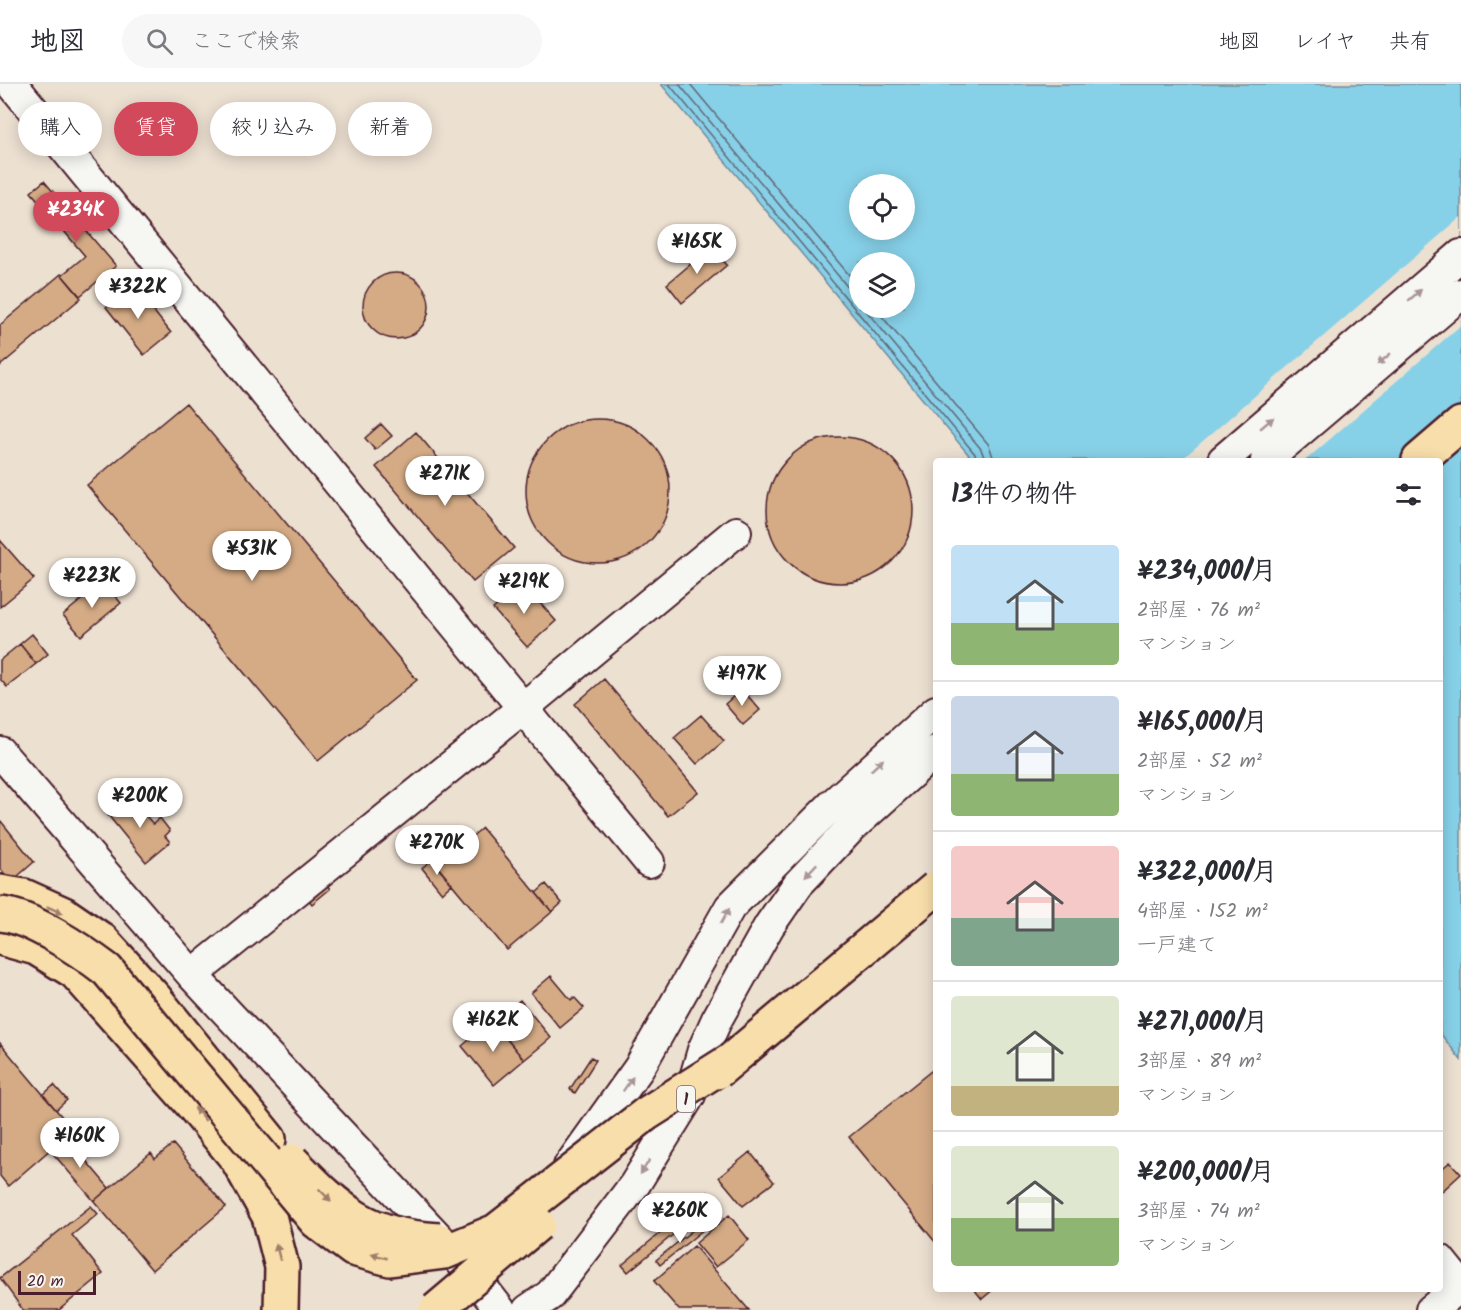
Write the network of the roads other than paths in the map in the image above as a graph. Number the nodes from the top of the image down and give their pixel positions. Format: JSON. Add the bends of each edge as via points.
{"nodes":[{"id":1,"x":12,"y":84,"type":"edge"},
{"id":2,"x":1461,"y":255,"type":"edge"},
{"id":3,"x":1461,"y":294,"type":"edge"},
{"id":4,"x":1461,"y":424,"type":"edge"},
{"id":5,"x":1461,"y":449,"type":"edge"},
{"id":6,"x":1225,"y":458,"type":"edge"},
{"id":7,"x":1268,"y":458,"type":"edge"},
{"id":8,"x":1421,"y":458,"type":"edge"},
{"id":9,"x":1443,"y":464,"type":"edge"},
{"id":10,"x":736,"y":532,"type":"dead end"},
{"id":11,"x":523,"y":708,"type":"junction"},
{"id":12,"x":933,"y":714,"type":"edge"},
{"id":13,"x":0,"y":752,"type":"edge"},
{"id":14,"x":933,"y":754,"type":"edge"},
{"id":15,"x":649,"y":862,"type":"dead end"},
{"id":16,"x":933,"y":881,"type":"edge"},
{"id":17,"x":933,"y":890,"type":"edge"},
{"id":18,"x":0,"y":892,"type":"edge"},
{"id":19,"x":0,"y":914,"type":"edge"},
{"id":20,"x":0,"y":938,"type":"edge"},
{"id":21,"x":192,"y":975,"type":"junction"},
{"id":22,"x":736,"y":1049,"type":"junction"},
{"id":23,"x":1443,"y":1264,"type":"edge"},
{"id":24,"x":468,"y":1269,"type":"junction"},
{"id":25,"x":1461,"y":1286,"type":"edge"},
{"id":26,"x":1429,"y":1304,"type":"edge"},
{"id":27,"x":281,"y":1310,"type":"edge"},
{"id":28,"x":417,"y":1310,"type":"edge"},
{"id":29,"x":426,"y":1310,"type":"edge"},
{"id":30,"x":436,"y":1310,"type":"edge"},
{"id":31,"x":500,"y":1310,"type":"edge"},
{"id":32,"x":528,"y":1310,"type":"edge"}],
"edges":[{"from":1,"to":11,"type":"street"},
{"from":6,"to":2,"type":"street","one_way":true},
{"from":3,"to":7,"type":"street","one_way":true},
{"from":4,"to":8,"type":"highway"},
{"from":5,"to":9,"type":"highway"},
{"from":10,"to":11,"type":"street"},
{"from":11,"to":15,"type":"street"},
{"from":11,"to":21,"type":"street"},
{"from":24,"to":12,"type":"street","one_way":true,"via":[[540,1200],[586,1146],[639,1068],[730,907],[833,804]]},
{"from":13,"to":21,"type":"street"},
{"from":14,"to":32,"type":"street","one_way":true,"via":[[851,828],[798,884],[769,926],[717,1019],[690,1095],[635,1184],[550,1295]]},
{"from":16,"to":22,"type":"highway","number":"1"},
{"from":17,"to":22,"type":"highway","number":"1","bridge":true},
{"from":18,"to":22,"type":"highway","one_way":true,"bridge":true,"via":[[24,896],[64,914],[102,940],[154,997],[269,1139],[336,1206],[372,1228],[404,1238],[440,1240],[473,1231],[518,1206],[566,1172],[678,1077]]},
{"from":22,"to":19,"type":"highway","one_way":true,"bridge":true,"via":[[496,1231],[445,1252],[390,1259],[353,1249],[316,1221],[107,970],[46,931]]},
{"from":27,"to":20,"type":"highway","one_way":true,"via":[[282,1267],[269,1216],[237,1159],[75,972],[36,948]]},
{"from":21,"to":24,"type":"street"},
{"from":22,"to":29,"type":"highway","number":"1","bridge":true},
{"from":22,"to":30,"type":"highway","number":"1","bridge":true},
{"from":23,"to":25,"type":"street"},
{"from":24,"to":28,"type":"street"},
{"from":24,"to":31,"type":"street"},
{"from":25,"to":26,"type":"street"}]}
